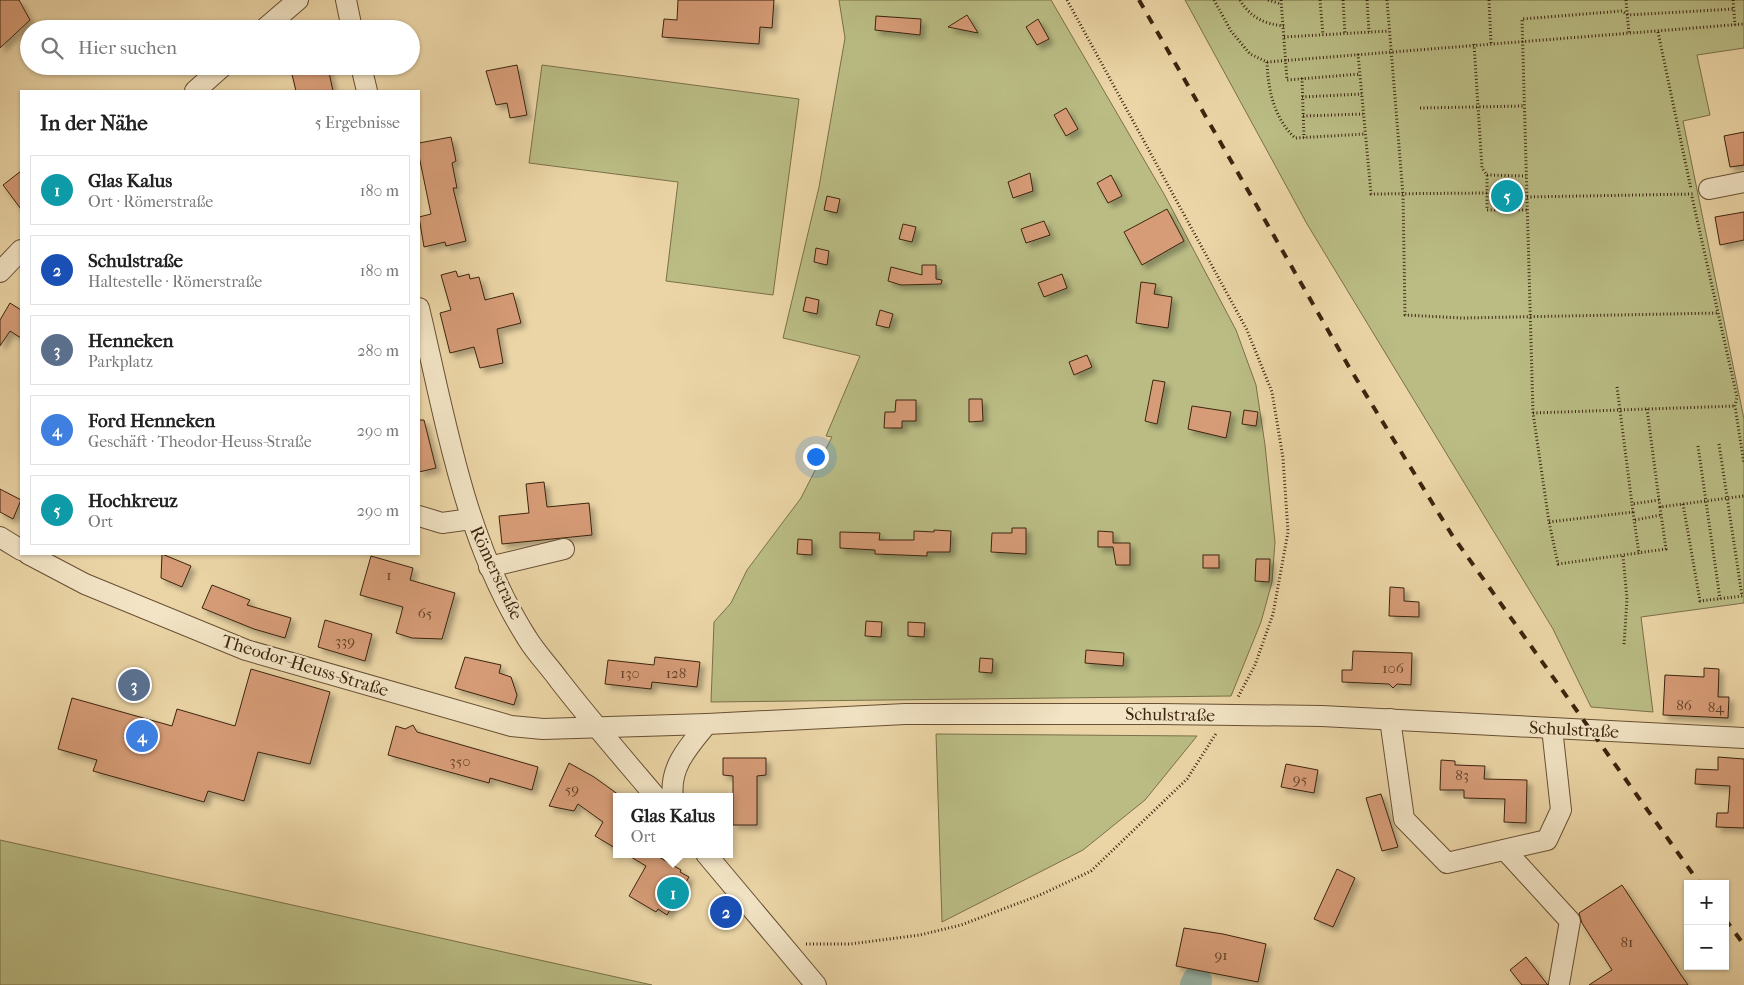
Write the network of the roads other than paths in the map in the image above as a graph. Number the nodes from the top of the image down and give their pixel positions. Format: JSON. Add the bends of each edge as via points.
{"nodes":[{"id":1,"x":298,"y":0,"type":"edge"},
{"id":2,"x":346,"y":0,"type":"edge"},
{"id":3,"x":275,"y":20,"type":"edge"},
{"id":4,"x":350,"y":20,"type":"edge"},
{"id":5,"x":213,"y":75,"type":"edge"},
{"id":6,"x":363,"y":75,"type":"edge"},
{"id":7,"x":196,"y":90,"type":"edge"},
{"id":8,"x":367,"y":90,"type":"edge"},
{"id":9,"x":1744,"y":182,"type":"edge"},
{"id":10,"x":1701,"y":192,"type":"road end"},
{"id":11,"x":20,"y":251,"type":"edge"},
{"id":12,"x":0,"y":272,"type":"edge"},
{"id":13,"x":420,"y":312,"type":"edge"},
{"id":14,"x":420,"y":516,"type":"edge"},
{"id":15,"x":471,"y":519,"type":"junction"},
{"id":16,"x":0,"y":537,"type":"edge"},
{"id":17,"x":20,"y":549,"type":"edge"},
{"id":18,"x":564,"y":549,"type":"dead end"},
{"id":19,"x":30,"y":555,"type":"edge"},
{"id":20,"x":489,"y":567,"type":"junction"},
{"id":21,"x":1390,"y":719,"type":"junction"},
{"id":22,"x":707,"y":724,"type":"junction"},
{"id":23,"x":595,"y":726,"type":"junction"},
{"id":24,"x":1552,"y":728,"type":"junction"},
{"id":25,"x":1744,"y":738,"type":"edge"},
{"id":26,"x":653,"y":793,"type":"edge"},
{"id":27,"x":672,"y":793,"type":"edge"},
{"id":28,"x":1505,"y":850,"type":"junction"},
{"id":29,"x":709,"y":858,"type":"edge"},
{"id":30,"x":1559,"y":984,"type":"edge"},
{"id":31,"x":816,"y":985,"type":"edge"}],
"edges":[{"from":1,"to":3,"type":"street"},
{"from":2,"to":4,"type":"street"},
{"from":5,"to":7,"type":"street"},
{"from":6,"to":8,"type":"street"},
{"from":9,"to":10,"type":"street"},
{"from":11,"to":12,"type":"street"},
{"from":13,"to":15,"type":"street","name":"Römerstraße"},
{"from":14,"to":15,"type":"street","via":[[442,523]]},
{"from":15,"to":20,"type":"street","name":"Römerstraße"},
{"from":16,"to":17,"type":"street"},
{"from":18,"to":20,"type":"street"},
{"from":19,"to":23,"type":"street","name":"Theodor-Heuss-Straße","via":[[85,584],[246,650],[511,726],[543,729]]},
{"from":20,"to":23,"type":"street","name":"Römerstraße","via":[[527,639]]},
{"from":21,"to":22,"type":"street","name":"Schulstraße","via":[[905,714]]},
{"from":21,"to":24,"type":"street","name":"Schulstraße"},
{"from":21,"to":28,"type":"street","via":[[1404,818],[1446,863]]},
{"from":22,"to":23,"type":"street","name":"Schulstraße"},
{"from":22,"to":27,"type":"street","via":[[681,757],[675,770]]},
{"from":23,"to":26,"type":"street","name":"Römerstraße"},
{"from":24,"to":25,"type":"street","name":"Schulstraße"},
{"from":24,"to":28,"type":"street","via":[[1561,810],[1547,840]]},
{"from":28,"to":30,"type":"street","via":[[1570,921]]},
{"from":29,"to":31,"type":"street"}]}
